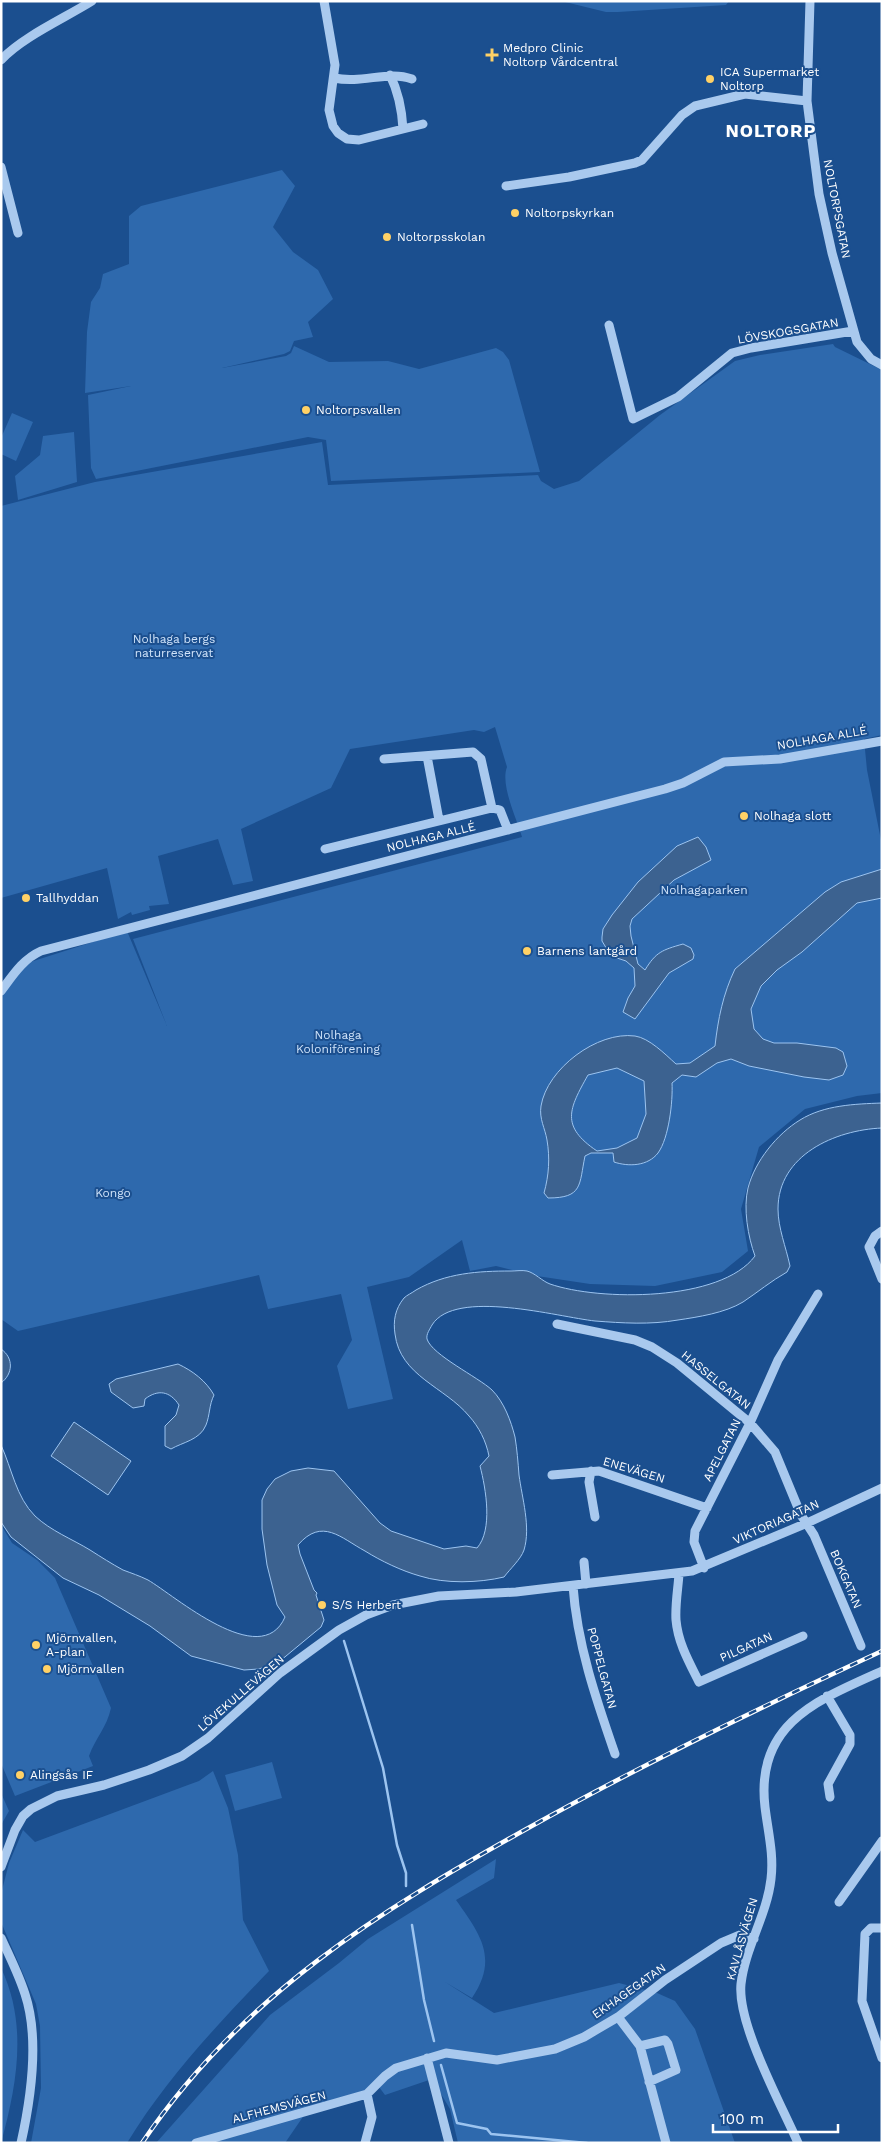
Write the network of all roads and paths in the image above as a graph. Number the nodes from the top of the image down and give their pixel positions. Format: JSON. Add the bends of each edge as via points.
{"nodes":[{"id":1,"x":92,"y":1,"type":"edge"},
{"id":2,"x":324,"y":1,"type":"edge"},
{"id":3,"x":810,"y":1,"type":"edge"},
{"id":4,"x":1,"y":60,"type":"edge"},
{"id":5,"x":390,"y":76,"type":"junction"},
{"id":6,"x":334,"y":78,"type":"junction"},
{"id":7,"x":412,"y":80,"type":"dead end"},
{"id":8,"x":807,"y":101,"type":"junction"},
{"id":9,"x":423,"y":124,"type":"dead end"},
{"id":10,"x":403,"y":129,"type":"junction"},
{"id":11,"x":1,"y":167,"type":"edge"},
{"id":12,"x":506,"y":186,"type":"dead end"},
{"id":13,"x":18,"y":233,"type":"dead end"},
{"id":14,"x":609,"y":325,"type":"dead end"},
{"id":15,"x":853,"y":331,"type":"junction"},
{"id":16,"x":882,"y":365,"type":"edge"},
{"id":17,"x":882,"y":740,"type":"edge"},
{"id":18,"x":427,"y":756,"type":"junction"},
{"id":19,"x":384,"y":759,"type":"dead end"},
{"id":20,"x":492,"y":808,"type":"junction"},
{"id":21,"x":439,"y":820,"type":"junction"},
{"id":22,"x":508,"y":830,"type":"junction"},
{"id":23,"x":325,"y":849,"type":"dead end"},
{"id":24,"x":1,"y":991,"type":"edge"},
{"id":25,"x":882,"y":1231,"type":"edge"},
{"id":26,"x":882,"y":1280,"type":"edge"},
{"id":27,"x":818,"y":1294,"type":"dead end"},
{"id":28,"x":557,"y":1324,"type":"dead end"},
{"id":29,"x":750,"y":1423,"type":"junction"},
{"id":30,"x":592,"y":1471,"type":"junction"},
{"id":31,"x":552,"y":1475,"type":"dead end"},
{"id":32,"x":882,"y":1488,"type":"edge"},
{"id":33,"x":707,"y":1508,"type":"junction"},
{"id":34,"x":595,"y":1517,"type":"dead end"},
{"id":35,"x":807,"y":1523,"type":"junction"},
{"id":36,"x":584,"y":1562,"type":"dead end"},
{"id":37,"x":704,"y":1568,"type":"junction"},
{"id":38,"x":679,"y":1574,"type":"junction"},
{"id":39,"x":586,"y":1584,"type":"junction"},
{"id":40,"x":573,"y":1586,"type":"junction"},
{"id":41,"x":804,"y":1636,"type":"dead end"},
{"id":42,"x":861,"y":1646,"type":"dead end"},
{"id":43,"x":882,"y":1671,"type":"edge"},
{"id":44,"x":827,"y":1696,"type":"junction"},
{"id":45,"x":615,"y":1754,"type":"dead end"},
{"id":46,"x":830,"y":1797,"type":"dead end"},
{"id":47,"x":882,"y":1841,"type":"edge"},
{"id":48,"x":1,"y":1867,"type":"edge"},
{"id":49,"x":839,"y":1902,"type":"dead end"},
{"id":50,"x":882,"y":1928,"type":"edge"},
{"id":51,"x":1,"y":1938,"type":"edge"},
{"id":52,"x":754,"y":1939,"type":"junction"},
{"id":53,"x":618,"y":2016,"type":"junction"},
{"id":54,"x":640,"y":2046,"type":"junction"},
{"id":55,"x":427,"y":2058,"type":"junction"},
{"id":56,"x":882,"y":2058,"type":"edge"},
{"id":57,"x":648,"y":2082,"type":"junction"},
{"id":58,"x":368,"y":2094,"type":"junction"},
{"id":59,"x":20,"y":2143,"type":"edge"},
{"id":60,"x":196,"y":2143,"type":"edge"},
{"id":61,"x":365,"y":2143,"type":"edge"},
{"id":62,"x":449,"y":2143,"type":"edge"},
{"id":63,"x":666,"y":2143,"type":"edge"},
{"id":64,"x":798,"y":2143,"type":"edge"}],
"edges":[{"from":1,"to":4,"type":"street","via":[[20,44]]},
{"from":2,"to":6,"type":"street"},
{"from":3,"to":8,"type":"street","name":"NOLTORPSGATAN"},
{"from":5,"to":6,"type":"street","via":[[357,81]]},
{"from":5,"to":7,"type":"street"},
{"from":5,"to":10,"type":"street","via":[[403,118]]},
{"from":6,"to":10,"type":"street","via":[[330,117],[347,140]]},
{"from":8,"to":12,"type":"street","via":[[745,94],[695,106],[682,115],[635,164]]},
{"from":8,"to":15,"type":"street","name":"NOLTORPSGATAN","via":[[819,194]]},
{"from":9,"to":10,"type":"street"},
{"from":11,"to":13,"type":"street"},
{"from":14,"to":15,"type":"street","name":"LÖVSKOGSGATAN","via":[[633,419],[678,397],[732,354]]},
{"from":15,"to":16,"type":"street","name":"NOLTORPSGATAN","via":[[868,355]]},
{"from":17,"to":22,"type":"street","name":"NOLHAGA ALLÉ","via":[[780,759],[724,762],[665,789]]},
{"from":18,"to":19,"type":"street"},
{"from":18,"to":20,"type":"street","via":[[473,752],[481,759]]},
{"from":18,"to":21,"type":"street"},
{"from":20,"to":21,"type":"street"},
{"from":20,"to":22,"type":"street","via":[[500,810]]},
{"from":21,"to":23,"type":"street"},
{"from":22,"to":24,"type":"street","name":"NOLHAGA ALLÉ","via":[[41,951],[20,965]]},
{"from":25,"to":26,"type":"street","via":[[872,1240],[870,1251]]},
{"from":27,"to":29,"type":"street","name":"APELGATAN","via":[[778,1360]]},
{"from":28,"to":29,"type":"street","name":"HASSELGATAN","via":[[636,1340],[652,1347],[677,1363]]},
{"from":29,"to":33,"type":"street","name":"APELGATAN"},
{"from":29,"to":35,"type":"street","name":"HASSELGATAN","via":[[775,1452]]},
{"from":30,"to":31,"type":"street","name":"ENEVÄGEN"},
{"from":30,"to":33,"type":"street","name":"ENEVÄGEN"},
{"from":30,"to":34,"type":"street","via":[[589,1482]]},
{"from":32,"to":35,"type":"street","name":"VIKTORIAGATAN"},
{"from":33,"to":37,"type":"street","name":"APELGATAN","via":[[695,1531],[694,1542]]},
{"from":35,"to":37,"type":"street","name":"VIKTORIAGATAN"},
{"from":35,"to":42,"type":"street","name":"BOKGATAN"},
{"from":36,"to":39,"type":"street"},
{"from":37,"to":38,"type":"street","name":"VIKTORIAGATAN"},
{"from":38,"to":39,"type":"street","name":"LÖVEKULLEVÄGEN"},
{"from":38,"to":41,"type":"street","name":"PILGATAN","via":[[677,1630],[699,1682]]},
{"from":39,"to":40,"type":"street","name":"LÖVEKULLEVÄGEN"},
{"from":40,"to":45,"type":"street","name":"POPPELGATAN","via":[[580,1637],[594,1696]]},
{"from":40,"to":48,"type":"street","name":"LÖVEKULLEVÄGEN","via":[[440,1596],[393,1605],[354,1621],[280,1673],[208,1738],[182,1756],[104,1785],[57,1796],[31,1809],[15,1830]]},
{"from":43,"to":44,"type":"street","name":"KAVLÅSVÄGEN"},
{"from":44,"to":46,"type":"street","via":[[850,1735],[850,1744],[828,1784]]},
{"from":44,"to":52,"type":"street","name":"KAVLÅSVÄGEN","via":[[812,1704],[789,1725],[768,1761],[764,1788],[773,1859],[771,1881]]},
{"from":47,"to":49,"type":"street"},
{"from":50,"to":56,"type":"street","via":[[870,1928],[865,1934],[862,2001]]},
{"from":51,"to":59,"type":"street","via":[[26,1995],[31,2024],[31,2087]]},
{"from":52,"to":53,"type":"street","name":"EKHAGEGATAN","via":[[740,1935],[721,1943]]},
{"from":52,"to":64,"type":"street","name":"KAVLÅSVÄGEN","via":[[741,1984],[741,2003]]},
{"from":53,"to":54,"type":"street"},
{"from":53,"to":55,"type":"street","name":"EKHAGEGATAN","via":[[584,2037],[555,2049],[496,2060],[446,2053]]},
{"from":54,"to":57,"type":"street"},
{"from":54,"to":57,"type":"street","via":[[665,2040],[676,2065],[673,2072]]},
{"from":55,"to":58,"type":"street","name":"EKHAGEGATAN","via":[[396,2068]]},
{"from":55,"to":62,"type":"street"},
{"from":57,"to":63,"type":"street"},
{"from":58,"to":60,"type":"street","name":"ALFHEMSVÄGEN"},
{"from":58,"to":61,"type":"street","via":[[372,2117]]}]}
